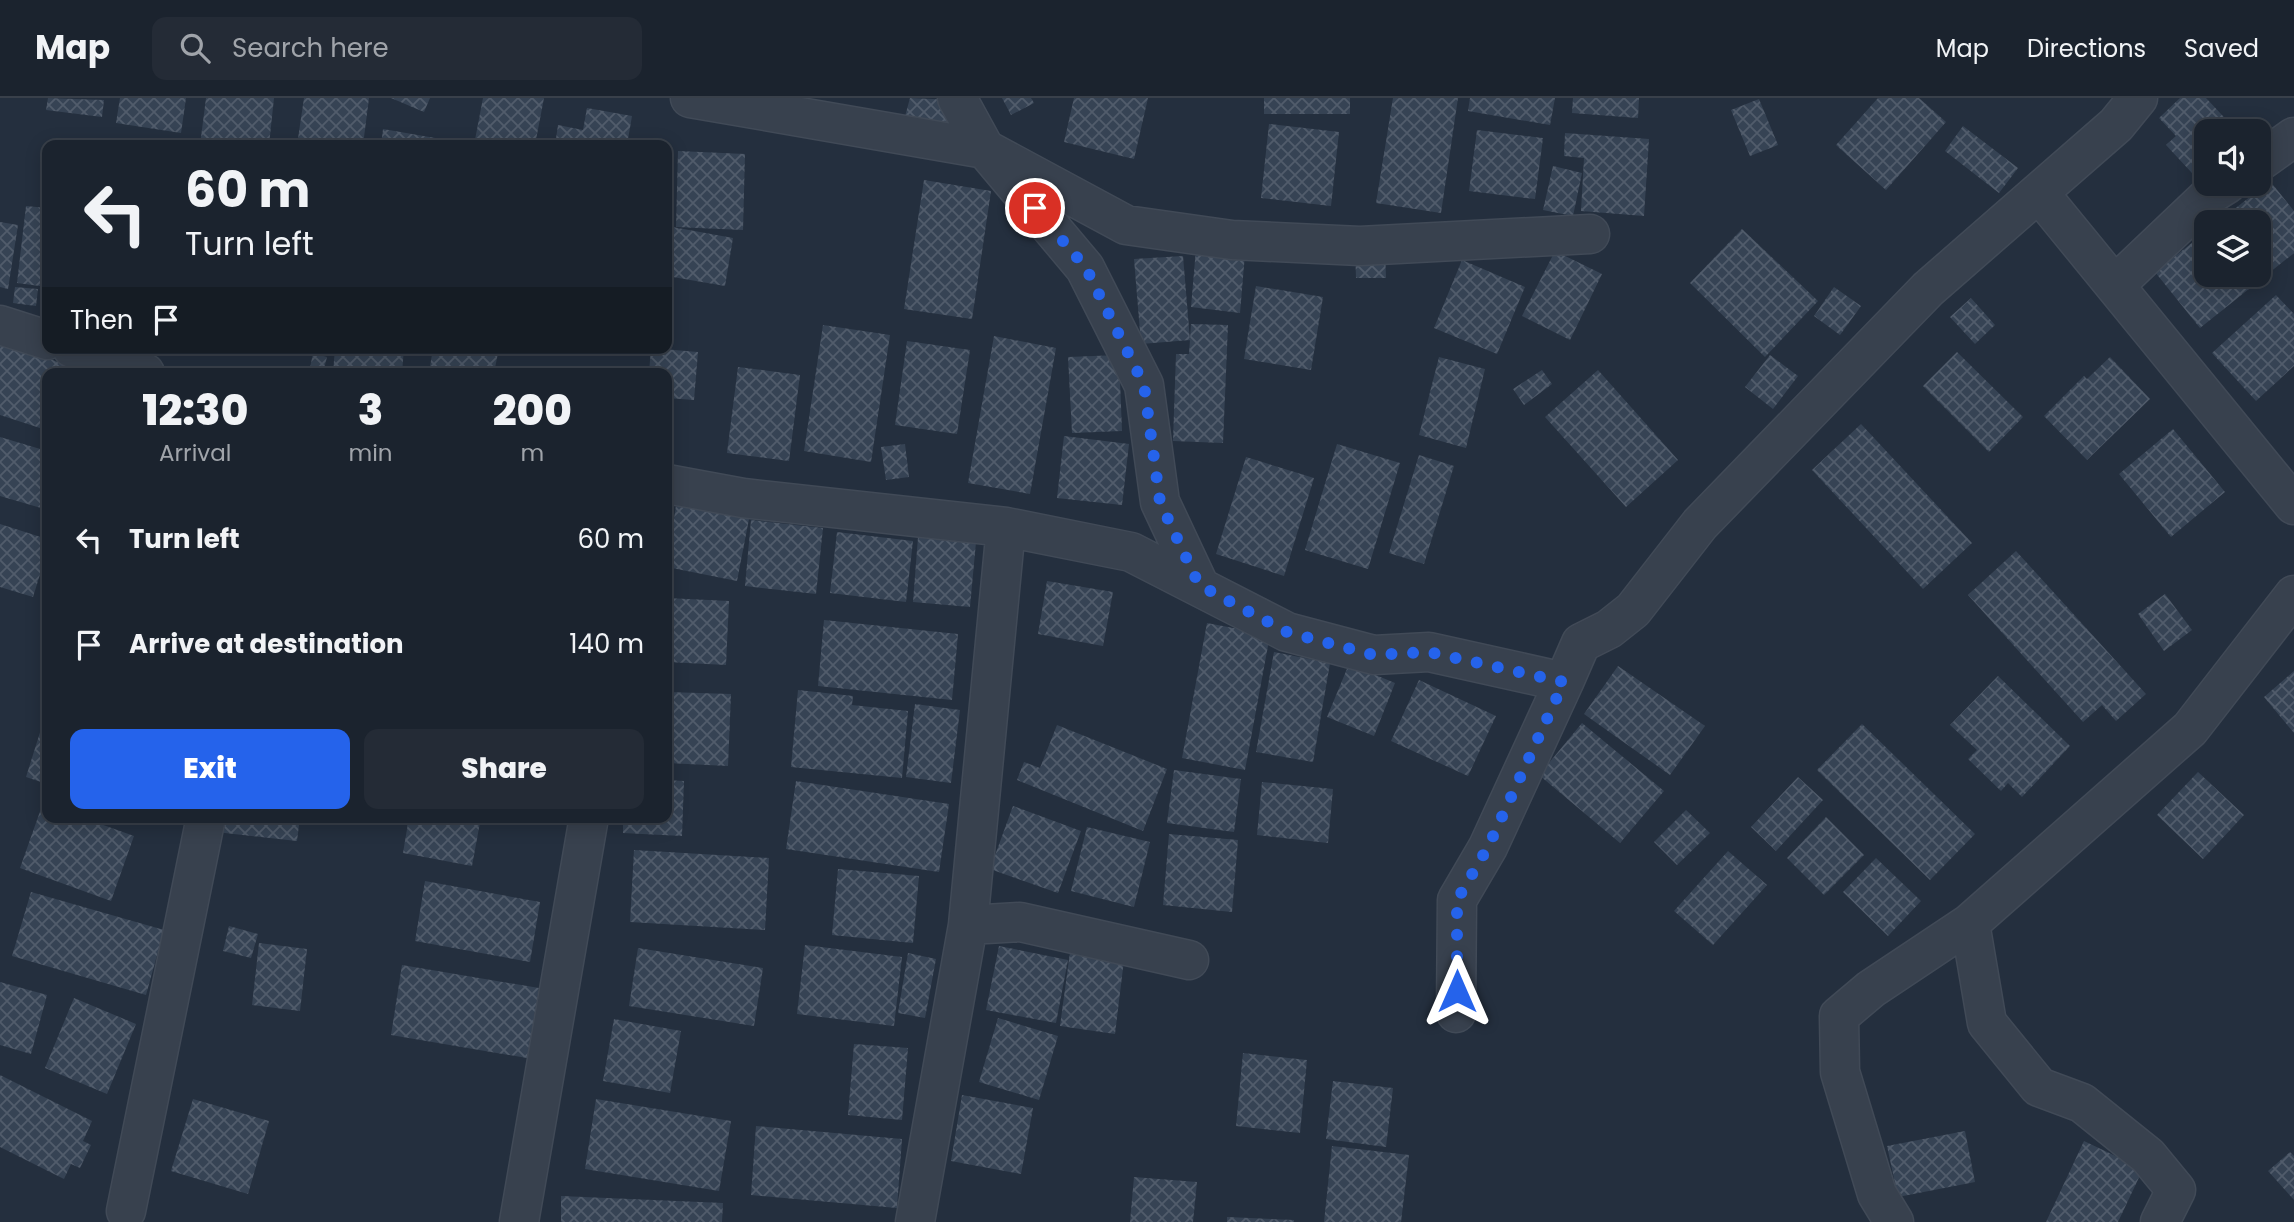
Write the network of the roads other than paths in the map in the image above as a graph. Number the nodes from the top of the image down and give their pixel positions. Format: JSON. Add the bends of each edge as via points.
{"nodes":[{"id":1,"x":690,"y":98,"type":"edge"},
{"id":2,"x":957,"y":98,"type":"edge"},
{"id":3,"x":2138,"y":98,"type":"edge"},
{"id":4,"x":2294,"y":137,"type":"edge"},
{"id":5,"x":985,"y":149,"type":"junction"},
{"id":6,"x":2271,"y":153,"type":"edge"},
{"id":7,"x":2039,"y":193,"type":"junction"},
{"id":8,"x":2209,"y":196,"type":"edge"},
{"id":9,"x":1590,"y":234,"type":"dead end"},
{"id":10,"x":2115,"y":285,"type":"junction"},
{"id":11,"x":0,"y":325,"type":"edge"},
{"id":12,"x":42,"y":338,"type":"edge"},
{"id":13,"x":90,"y":354,"type":"edge"},
{"id":14,"x":130,"y":368,"type":"edge"},
{"id":15,"x":672,"y":485,"type":"edge"},
{"id":16,"x":1160,"y":502,"type":"junction"},
{"id":17,"x":2294,"y":505,"type":"edge"},
{"id":18,"x":1006,"y":527,"type":"junction"},
{"id":19,"x":1131,"y":552,"type":"junction"},
{"id":20,"x":1199,"y":585,"type":"junction"},
{"id":21,"x":2294,"y":594,"type":"edge"},
{"id":22,"x":1564,"y":682,"type":"junction"},
{"id":23,"x":205,"y":823,"type":"edge"},
{"id":24,"x":588,"y":823,"type":"edge"},
{"id":25,"x":1970,"y":923,"type":"junction"},
{"id":26,"x":968,"y":925,"type":"junction"},
{"id":27,"x":1189,"y":960,"type":"dead end"},
{"id":28,"x":1457,"y":1013,"type":"dead end"},
{"id":29,"x":126,"y":1211,"type":"dead end"},
{"id":30,"x":519,"y":1222,"type":"edge"},
{"id":31,"x":915,"y":1222,"type":"edge"},
{"id":32,"x":1894,"y":1222,"type":"edge"},
{"id":33,"x":2160,"y":1222,"type":"edge"}],
"edges":[{"from":1,"to":5,"type":"street"},
{"from":2,"to":5,"type":"street"},
{"from":3,"to":7,"type":"street","via":[[2116,125]]},
{"from":4,"to":6,"type":"street"},
{"from":5,"to":9,"type":"street","via":[[1126,225],[1232,240],[1360,246]]},
{"from":5,"to":16,"type":"street","via":[[1086,268],[1144,385]]},
{"from":7,"to":10,"type":"street"},
{"from":7,"to":22,"type":"street","via":[[1928,289],[1835,383],[1700,524],[1633,610],[1581,643]]},
{"from":8,"to":10,"type":"street"},
{"from":10,"to":17,"type":"street"},
{"from":11,"to":12,"type":"street"},
{"from":13,"to":14,"type":"street"},
{"from":15,"to":18,"type":"street","via":[[743,498]]},
{"from":16,"to":19,"type":"street"},
{"from":16,"to":20,"type":"street"},
{"from":18,"to":19,"type":"street"},
{"from":18,"to":26,"type":"street"},
{"from":19,"to":20,"type":"street"},
{"from":20,"to":22,"type":"street","via":[[1287,632],[1374,655],[1429,652]]},
{"from":21,"to":25,"type":"street","via":[[2190,729]]},
{"from":22,"to":28,"type":"street","via":[[1488,847],[1457,900]]},
{"from":23,"to":29,"type":"street"},
{"from":24,"to":30,"type":"street"},
{"from":25,"to":32,"type":"street","via":[[1839,1016],[1840,1072],[1877,1195]]},
{"from":25,"to":33,"type":"street","via":[[1987,1023],[2039,1087],[2082,1103],[2148,1156],[2175,1190]]},
{"from":26,"to":27,"type":"street","via":[[1020,922]]},
{"from":26,"to":31,"type":"street"}]}
